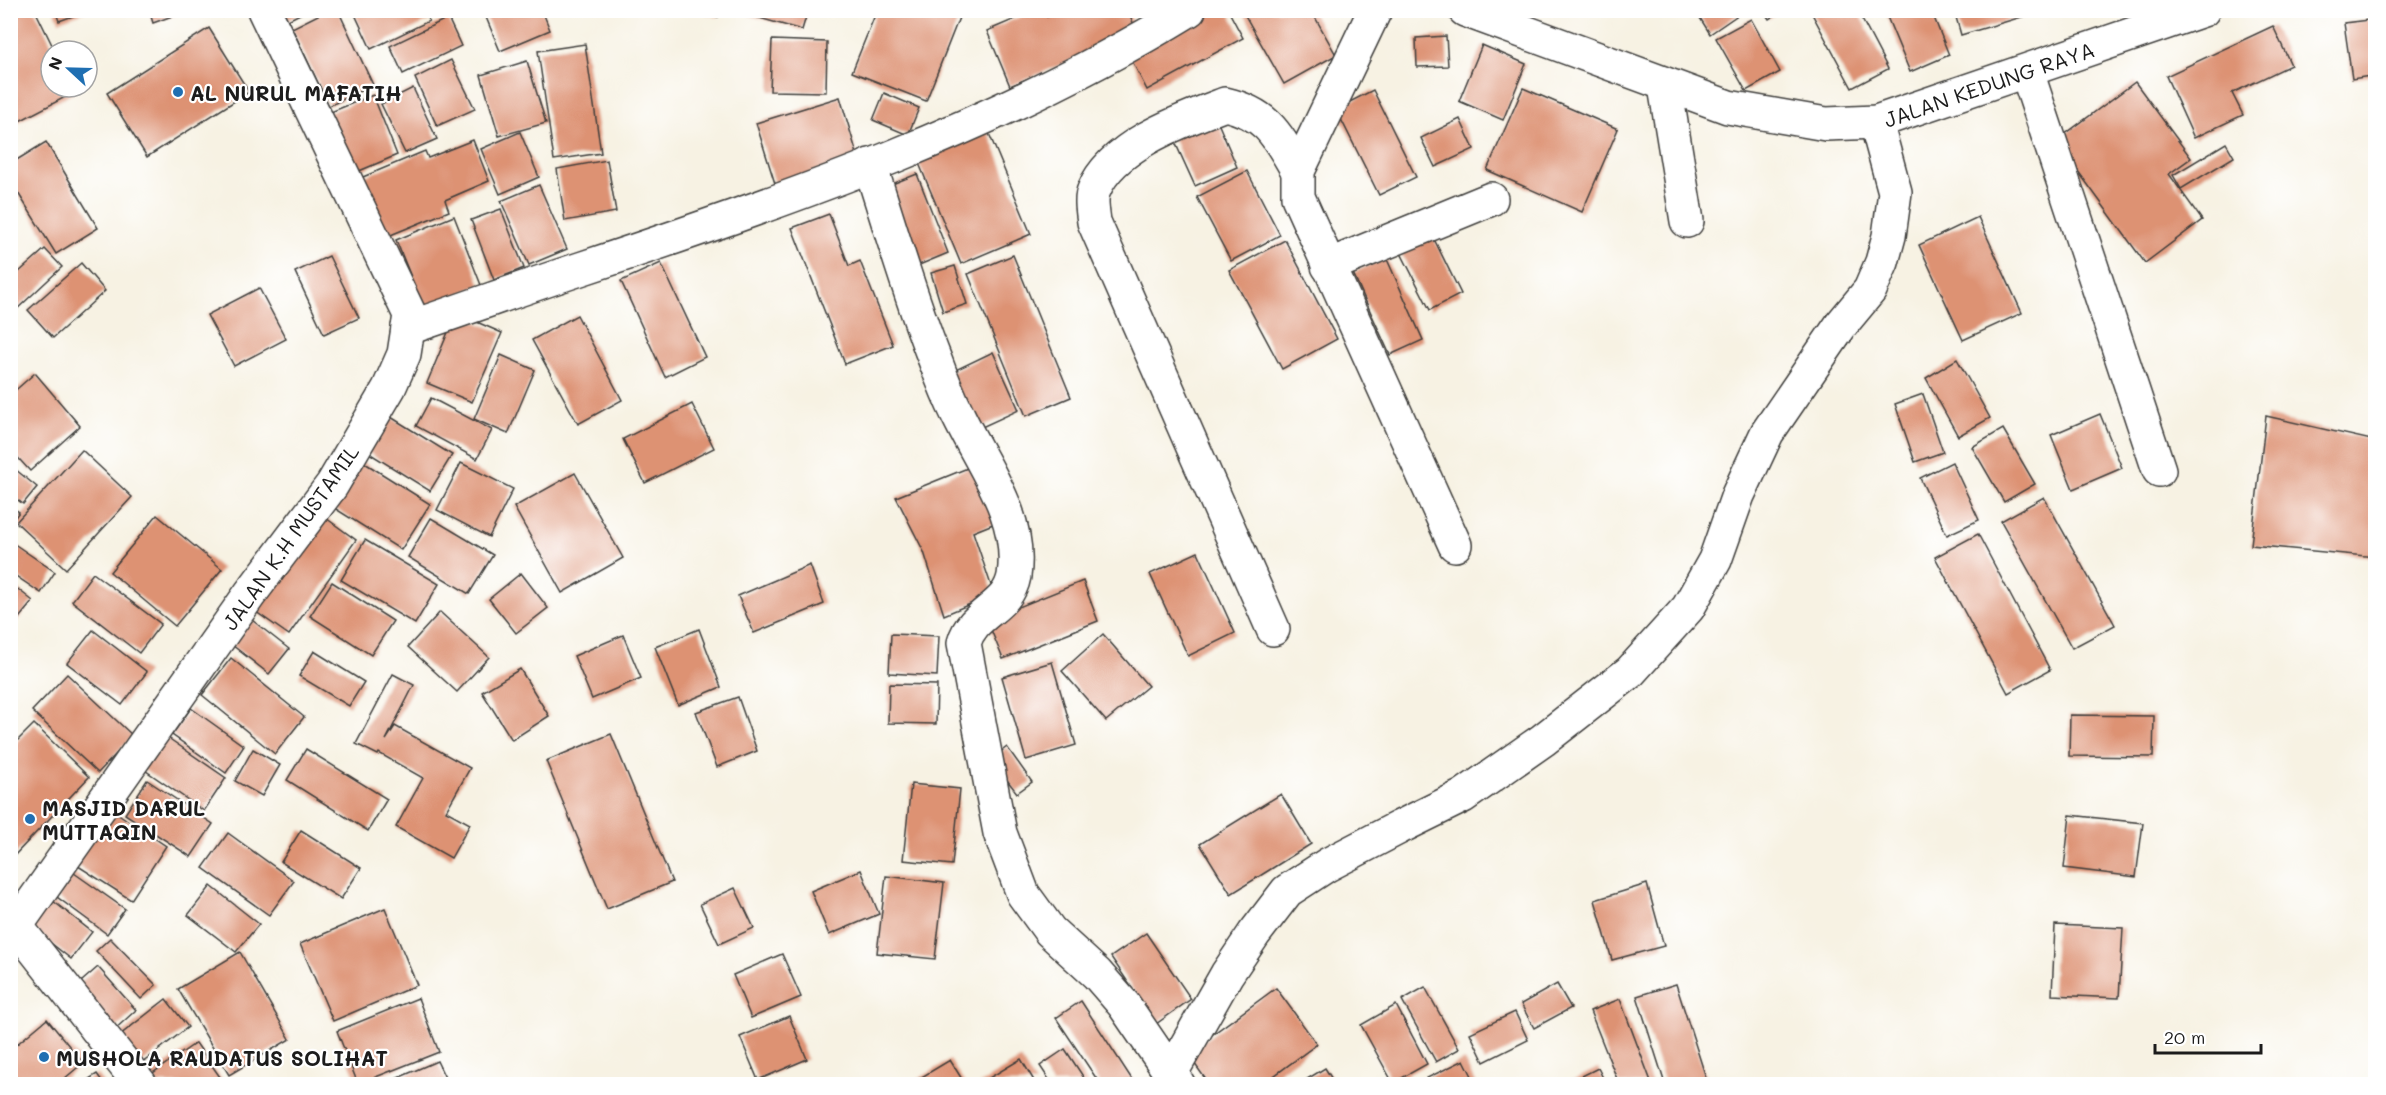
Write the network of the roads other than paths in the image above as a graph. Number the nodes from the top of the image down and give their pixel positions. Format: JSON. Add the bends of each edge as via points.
{"nodes":[{"id":1,"x":264,"y":10,"type":"edge"},
{"id":2,"x":1189,"y":10,"type":"edge"},
{"id":3,"x":1375,"y":10,"type":"edge"},
{"id":4,"x":1465,"y":10,"type":"edge"},
{"id":5,"x":2203,"y":10,"type":"edge"},
{"id":6,"x":2027,"y":72,"type":"junction"},
{"id":7,"x":1665,"y":86,"type":"junction"},
{"id":8,"x":1876,"y":122,"type":"junction"},
{"id":9,"x":870,"y":165,"type":"junction"},
{"id":10,"x":1298,"y":171,"type":"junction"},
{"id":11,"x":1491,"y":199,"type":"dead end"},
{"id":12,"x":1686,"y":221,"type":"dead end"},
{"id":13,"x":1328,"y":266,"type":"junction"},
{"id":14,"x":408,"y":328,"type":"junction"},
{"id":15,"x":2158,"y":470,"type":"dead end"},
{"id":16,"x":1455,"y":545,"type":"dead end"},
{"id":17,"x":1273,"y":630,"type":"dead end"},
{"id":18,"x":13,"y":929,"type":"edge"},
{"id":19,"x":1174,"y":1079,"type":"edge"},
{"id":20,"x":140,"y":1084,"type":"edge"}],
"edges":[{"from":1,"to":14,"type":"street","name":"JALAN K.H MUSTAMIL","via":[[410,315]]},
{"from":2,"to":9,"type":"street","via":[[1096,64]]},
{"from":3,"to":10,"type":"street"},
{"from":4,"to":7,"type":"street","name":"JALAN KEDUNG RAYA"},
{"from":5,"to":6,"type":"street","name":"JALAN KEDUNG RAYA"},
{"from":6,"to":8,"type":"street","name":"JALAN KEDUNG RAYA"},
{"from":6,"to":15,"type":"street"},
{"from":7,"to":8,"type":"street","name":"JALAN KEDUNG RAYA","via":[[1728,107],[1779,117],[1826,124]]},
{"from":7,"to":12,"type":"street"},
{"from":8,"to":19,"type":"street","via":[[1895,192],[1882,262],[1870,290],[1841,325],[1767,433],[1738,495],[1715,561],[1688,608],[1630,672],[1543,740],[1463,796],[1327,865],[1287,891],[1227,974]]},
{"from":9,"to":14,"type":"street","via":[[716,223]]},
{"from":9,"to":19,"type":"street","via":[[934,359],[958,415],[999,492],[1013,533],[1016,563],[1012,587],[1007,596],[979,617],[964,643],[1000,833],[1023,894],[1037,915],[1124,1005]]},
{"from":10,"to":13,"type":"street","via":[[1298,197]]},
{"from":10,"to":17,"type":"street","via":[[1280,140],[1259,116],[1225,104],[1161,129],[1109,166],[1093,192],[1094,222]]},
{"from":11,"to":13,"type":"street"},
{"from":13,"to":16,"type":"street"},
{"from":14,"to":18,"type":"street","name":"JALAN K.H MUSTAMIL","via":[[404,354],[388,388],[332,485]]},
{"from":18,"to":20,"type":"street"}]}
